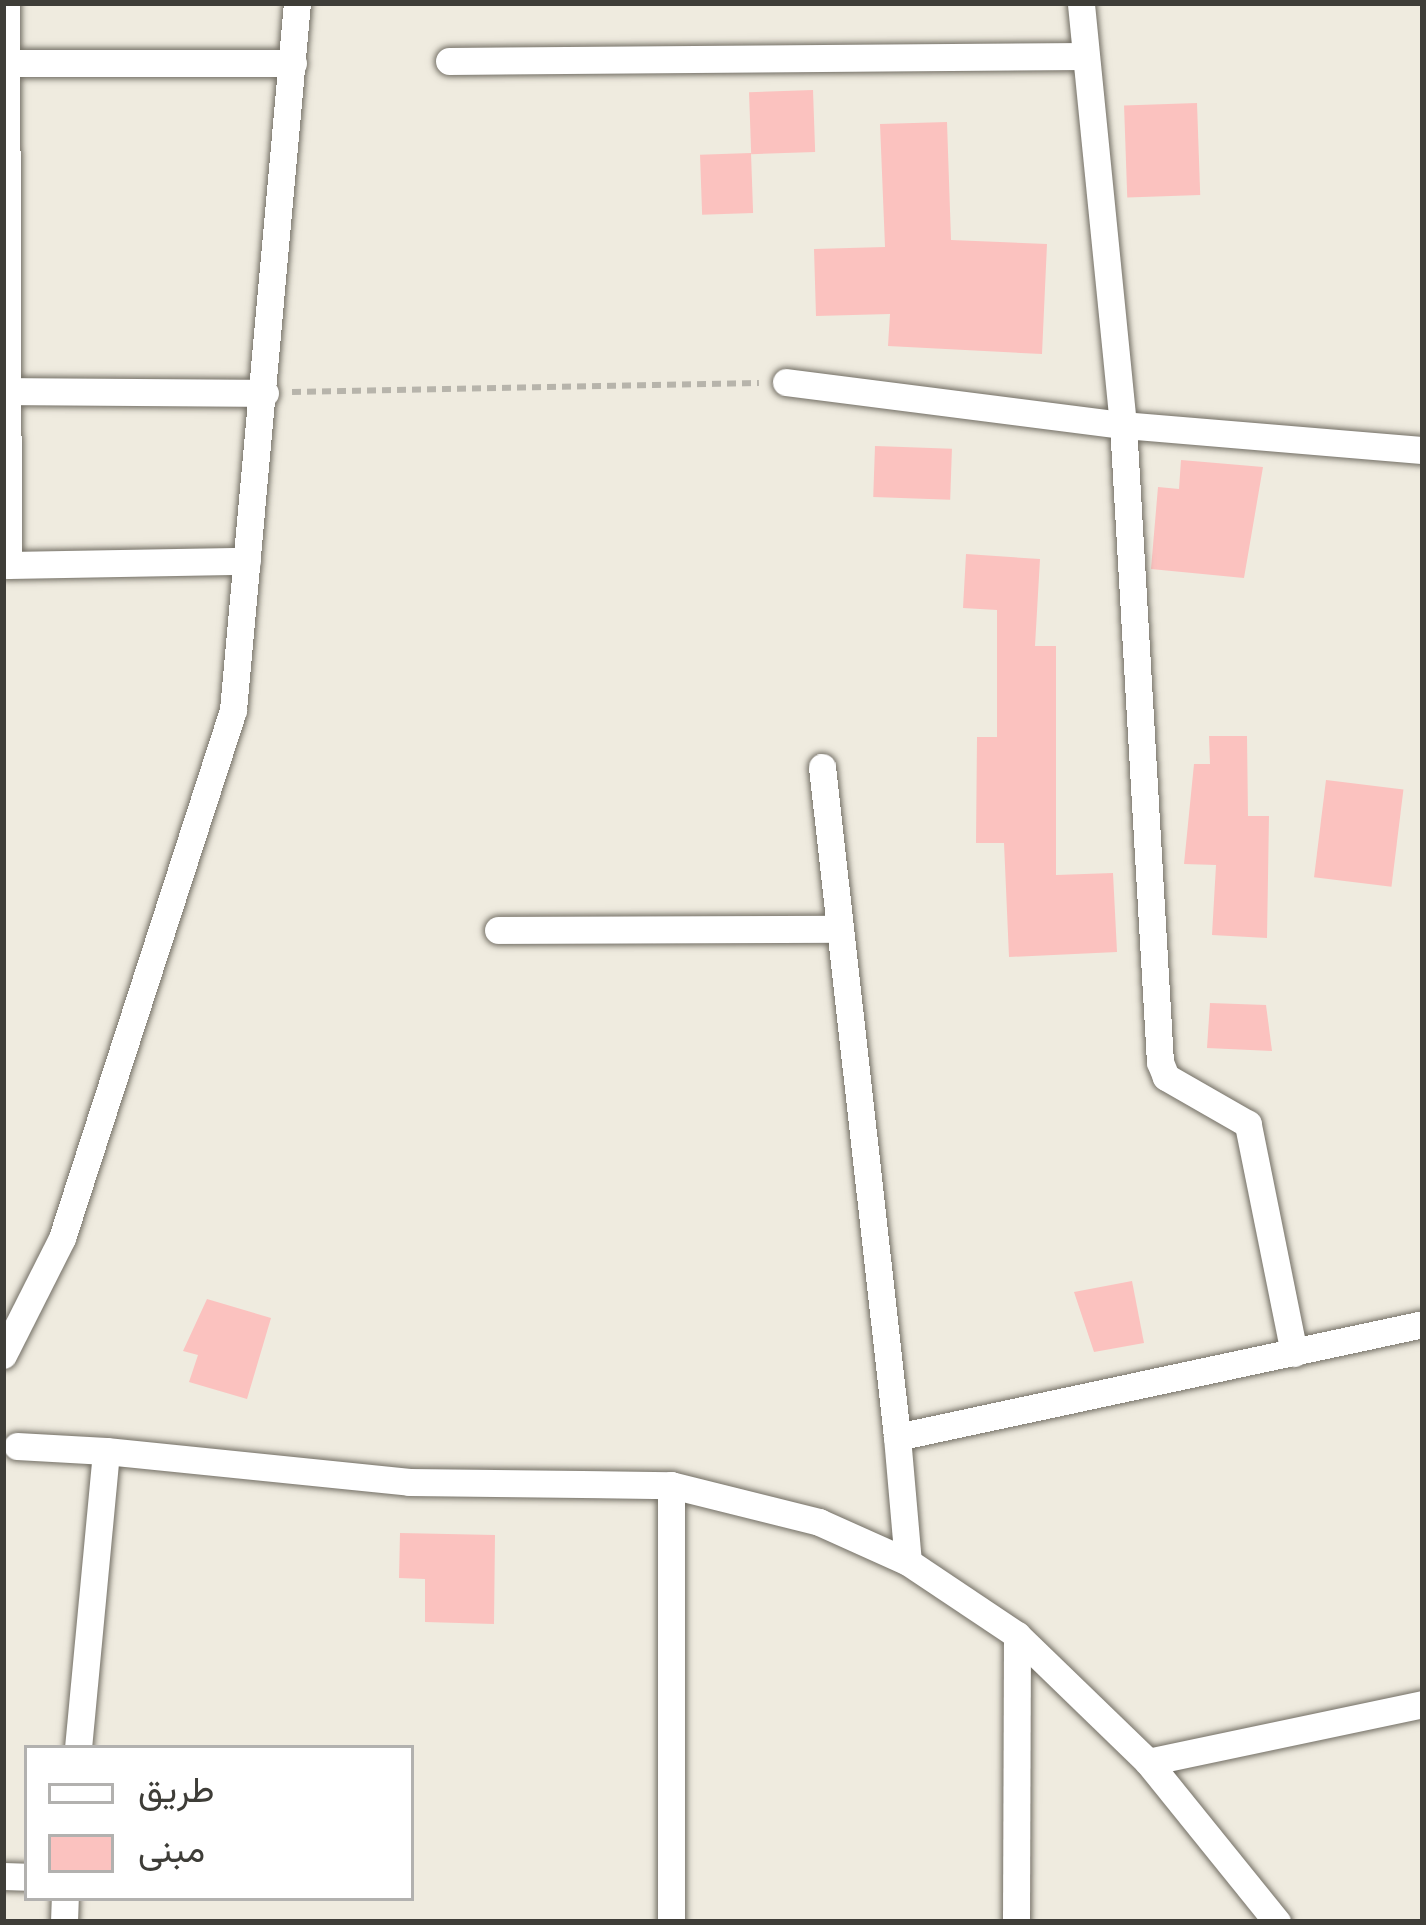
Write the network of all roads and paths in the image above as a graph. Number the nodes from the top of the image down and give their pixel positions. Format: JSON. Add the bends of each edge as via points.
{"nodes":[{"id":1,"x":6,"y":3,"type":"edge"},
{"id":2,"x":297,"y":3,"type":"edge"},
{"id":3,"x":1081,"y":3,"type":"edge"},
{"id":4,"x":1085,"y":56,"type":"junction"},
{"id":5,"x":449,"y":61,"type":"dead end"},
{"id":6,"x":6,"y":63,"type":"junction"},
{"id":7,"x":292,"y":63,"type":"junction"},
{"id":8,"x":786,"y":382,"type":"joint"},
{"id":9,"x":8,"y":391,"type":"junction"},
{"id":10,"x":265,"y":393,"type":"junction"},
{"id":11,"x":1124,"y":425,"type":"junction"},
{"id":12,"x":1423,"y":450,"type":"edge"},
{"id":13,"x":247,"y":561,"type":"junction"},
{"id":14,"x":822,"y":767,"type":"dead end"},
{"id":15,"x":840,"y":928,"type":"junction"},
{"id":16,"x":498,"y":930,"type":"dead end"},
{"id":17,"x":1423,"y":1324,"type":"edge"},
{"id":18,"x":1294,"y":1353,"type":"junction"},
{"id":19,"x":3,"y":1355,"type":"edge"},
{"id":20,"x":897,"y":1437,"type":"junction"},
{"id":21,"x":17,"y":1446,"type":"dead end"},
{"id":22,"x":106,"y":1451,"type":"junction"},
{"id":23,"x":671,"y":1485,"type":"junction"},
{"id":24,"x":908,"y":1562,"type":"junction"},
{"id":25,"x":1017,"y":1635,"type":"junction"},
{"id":26,"x":1423,"y":1704,"type":"edge"},
{"id":27,"x":78,"y":1745,"type":"edge"},
{"id":28,"x":1148,"y":1762,"type":"junction"},
{"id":29,"x":671,"y":1922,"type":"edge"},
{"id":30,"x":1016,"y":1922,"type":"edge"},
{"id":31,"x":1277,"y":1922,"type":"edge"}],
"edges":[{"from":1,"to":6,"type":"street"},
{"from":2,"to":7,"type":"street"},
{"from":3,"to":4,"type":"street"},
{"from":4,"to":5,"type":"street"},
{"from":4,"to":11,"type":"street"},
{"from":6,"to":7,"type":"street"},
{"from":6,"to":9,"type":"street"},
{"from":7,"to":10,"type":"street"},
{"from":8,"to":10,"type":"path"},
{"from":8,"to":11,"type":"street"},
{"from":9,"to":10,"type":"street"},
{"from":9,"to":13,"type":"street","via":[[8,566]]},
{"from":10,"to":13,"type":"street"},
{"from":11,"to":12,"type":"street"},
{"from":11,"to":18,"type":"street","via":[[1160,1062],[1166,1077],[1248,1124]]},
{"from":13,"to":19,"type":"street","via":[[232,710],[62,1238]]},
{"from":14,"to":15,"type":"street"},
{"from":15,"to":16,"type":"street"},
{"from":15,"to":20,"type":"street"},
{"from":17,"to":18,"type":"street"},
{"from":18,"to":20,"type":"street"},
{"from":20,"to":24,"type":"street"},
{"from":21,"to":22,"type":"street"},
{"from":22,"to":23,"type":"street","via":[[409,1482]]},
{"from":22,"to":27,"type":"street"},
{"from":23,"to":24,"type":"street","via":[[755,1498]]},
{"from":23,"to":29,"type":"street"},
{"from":24,"to":25,"type":"street"},
{"from":25,"to":28,"type":"street"},
{"from":25,"to":30,"type":"street"},
{"from":26,"to":28,"type":"street"},
{"from":28,"to":31,"type":"street"}]}
